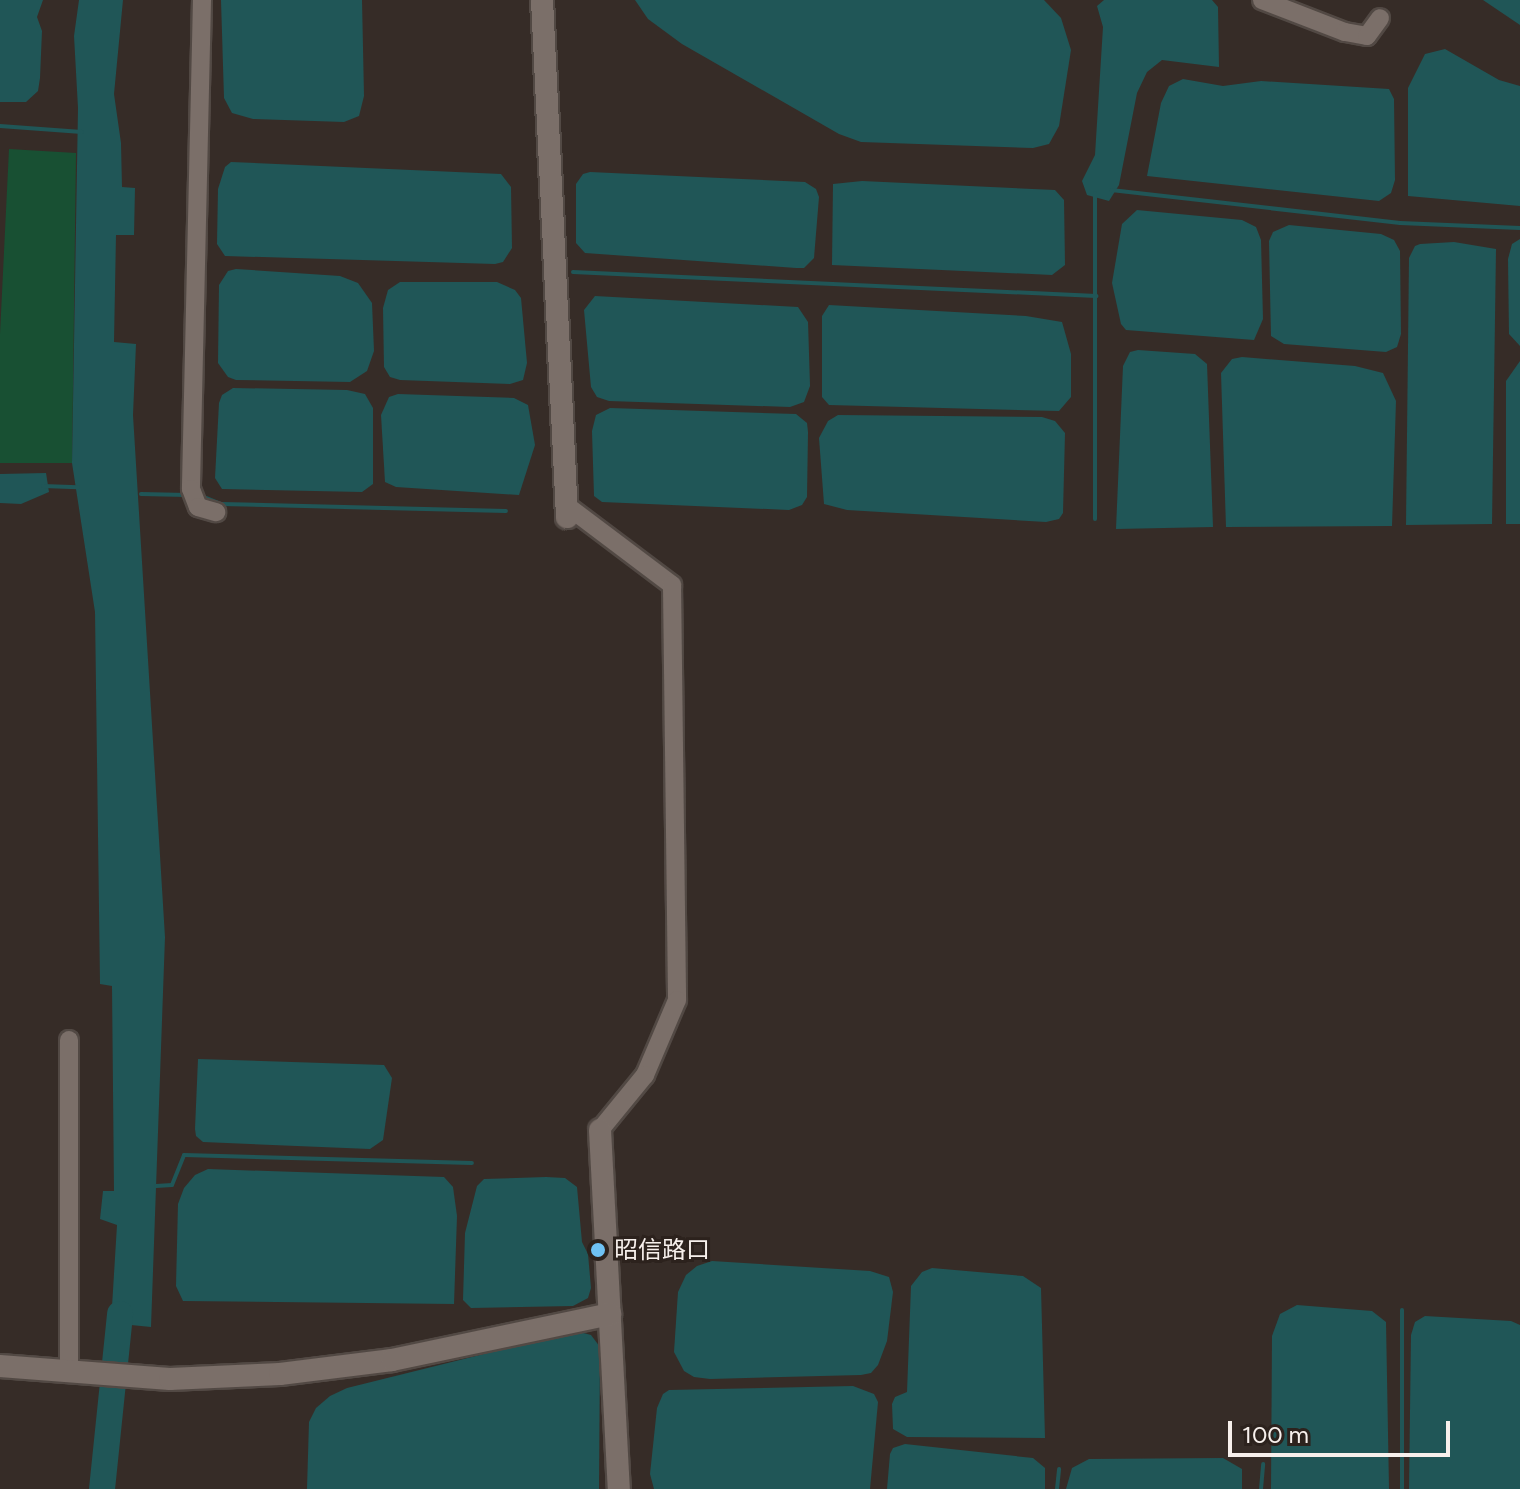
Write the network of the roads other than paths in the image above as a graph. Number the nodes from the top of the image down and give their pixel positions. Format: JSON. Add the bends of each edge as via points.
{"nodes":[{"id":1,"x":202,"y":0,"type":"edge"},
{"id":2,"x":542,"y":0,"type":"edge"},
{"id":3,"x":1262,"y":0,"type":"edge"},
{"id":4,"x":1380,"y":18,"type":"dead end"},
{"id":5,"x":566,"y":511,"type":"joint"},
{"id":6,"x":216,"y":512,"type":"dead end"},
{"id":7,"x":69,"y":1040,"type":"dead end"},
{"id":8,"x":600,"y":1130,"type":"joint"},
{"id":9,"x":610,"y":1314,"type":"junction"},
{"id":10,"x":0,"y":1366,"type":"edge"},
{"id":11,"x":69,"y":1372,"type":"junction"},
{"id":12,"x":619,"y":1489,"type":"edge"}],
"edges":[{"from":1,"to":6,"type":"street","via":[[191,489],[198,507]]},
{"from":2,"to":5,"type":"street"},
{"from":3,"to":4,"type":"street","via":[[1367,36]]},
{"from":5,"to":8,"type":"street","via":[[672,585],[677,1000],[645,1075]]},
{"from":7,"to":11,"type":"street"},
{"from":8,"to":9,"type":"street"},
{"from":9,"to":11,"type":"street","via":[[336,1369],[170,1379]]},
{"from":9,"to":12,"type":"street"},
{"from":10,"to":11,"type":"street"}]}
